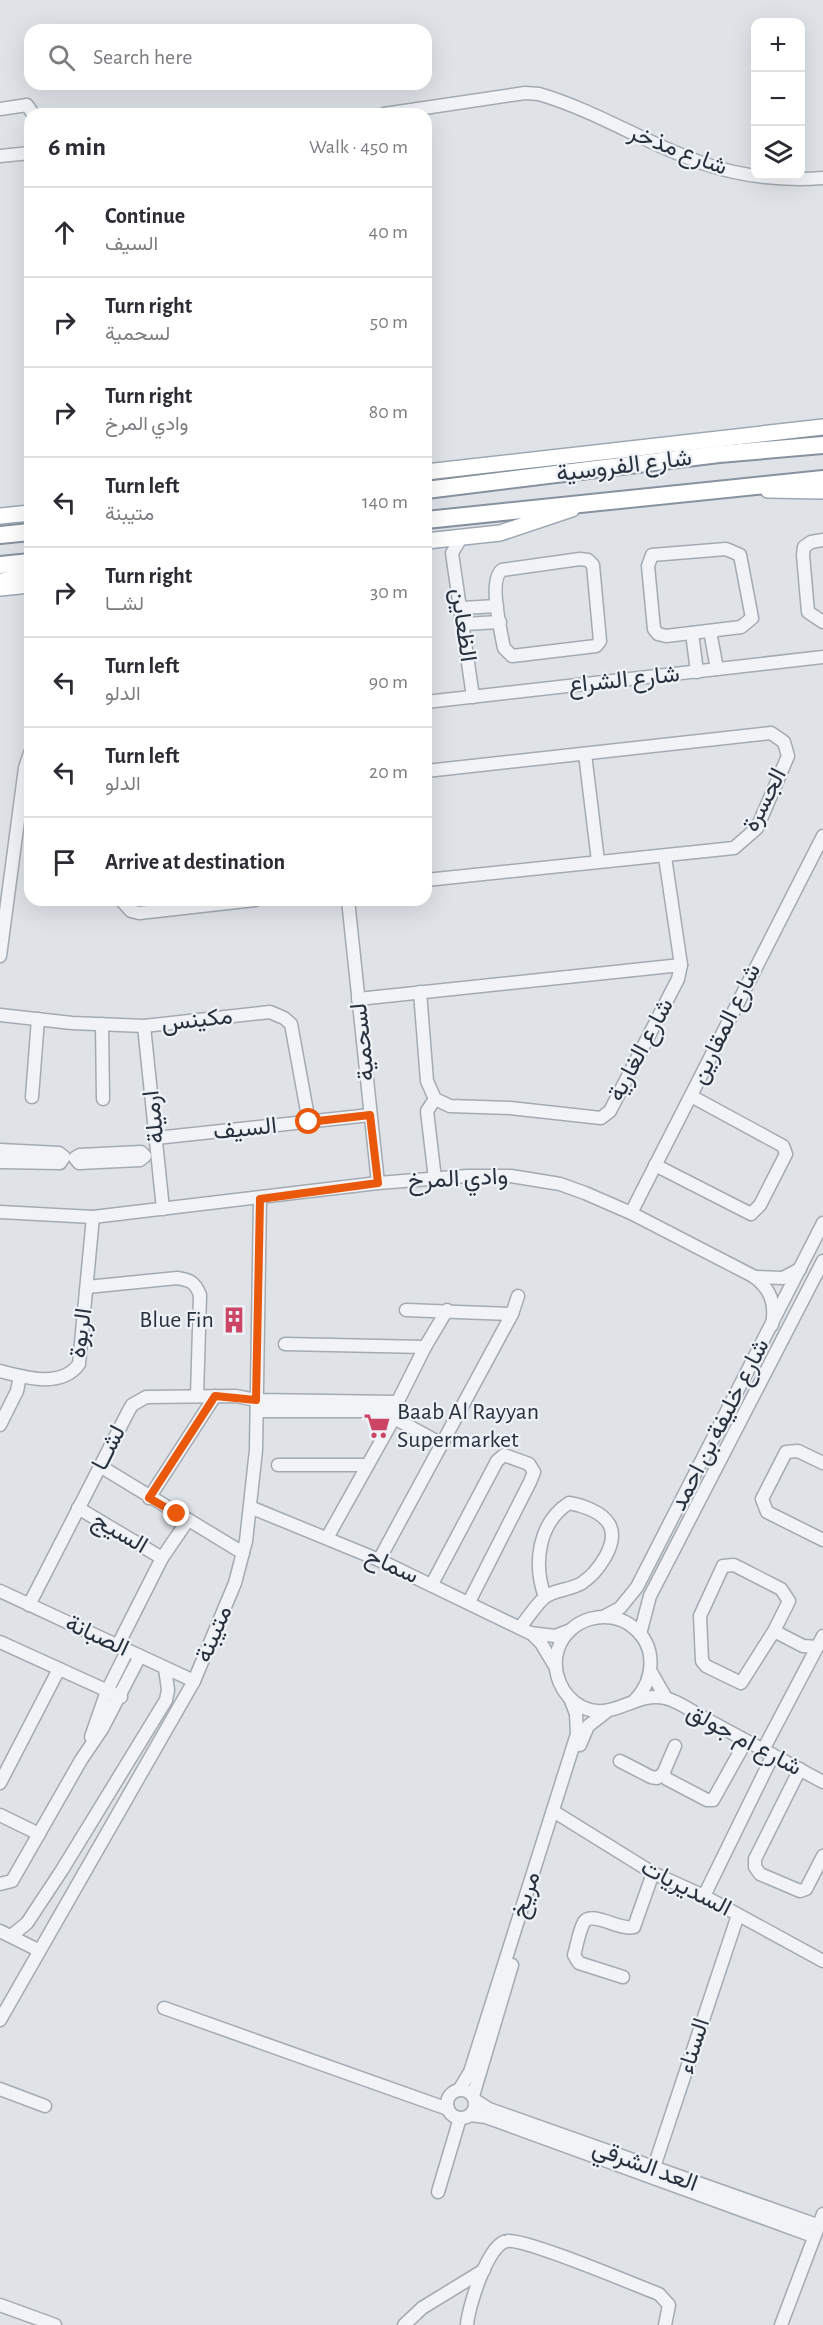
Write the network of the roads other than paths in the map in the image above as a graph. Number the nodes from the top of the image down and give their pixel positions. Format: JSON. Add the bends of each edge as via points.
{"nodes":[{"id":1,"x":29,"y":108,"type":"edge"},
{"id":2,"x":424,"y":108,"type":"edge"},
{"id":3,"x":0,"y":109,"type":"edge"},
{"id":4,"x":24,"y":154,"type":"edge"},
{"id":5,"x":0,"y":156,"type":"edge"},
{"id":6,"x":823,"y":178,"type":"edge"},
{"id":7,"x":823,"y":427,"type":"edge"},
{"id":8,"x":823,"y":440,"type":"edge"},
{"id":9,"x":823,"y":445,"type":"edge"},
{"id":10,"x":789,"y":447,"type":"junction"},
{"id":11,"x":432,"y":471,"type":"edge"},
{"id":12,"x":823,"y":479,"type":"edge"},
{"id":13,"x":432,"y":489,"type":"edge"},
{"id":14,"x":735,"y":489,"type":"junction"},
{"id":15,"x":823,"y":490,"type":"edge"},
{"id":16,"x":592,"y":502,"type":"junction"},
{"id":17,"x":24,"y":514,"type":"edge"},
{"id":18,"x":0,"y":516,"type":"edge"},
{"id":19,"x":432,"y":519,"type":"edge"},
{"id":20,"x":24,"y":532,"type":"edge"},
{"id":21,"x":0,"y":534,"type":"edge"},
{"id":22,"x":461,"y":538,"type":"junction"},
{"id":23,"x":823,"y":540,"type":"edge"},
{"id":24,"x":432,"y":541,"type":"edge"},
{"id":25,"x":432,"y":542,"type":"edge"},
{"id":26,"x":452,"y":553,"type":"junction"},
{"id":27,"x":24,"y":563,"type":"edge"},
{"id":28,"x":0,"y":565,"type":"edge"},
{"id":29,"x":24,"y":576,"type":"edge"},
{"id":30,"x":0,"y":582,"type":"edge"},
{"id":31,"x":24,"y":586,"type":"edge"},
{"id":32,"x":0,"y":588,"type":"edge"},
{"id":33,"x":497,"y":606,"type":"junction"},
{"id":34,"x":462,"y":608,"type":"junction"},
{"id":35,"x":500,"y":622,"type":"junction"},
{"id":36,"x":823,"y":622,"type":"edge"},
{"id":37,"x":464,"y":624,"type":"junction"},
{"id":38,"x":710,"y":630,"type":"junction"},
{"id":39,"x":692,"y":633,"type":"junction"},
{"id":40,"x":823,"y":657,"type":"edge"},
{"id":41,"x":717,"y":669,"type":"junction"},
{"id":42,"x":697,"y":672,"type":"junction"},
{"id":43,"x":473,"y":697,"type":"junction"},
{"id":44,"x":432,"y":701,"type":"edge"},
{"id":45,"x":585,"y":754,"type":"junction"},
{"id":46,"x":432,"y":770,"type":"edge"},
{"id":47,"x":24,"y":776,"type":"edge"},
{"id":48,"x":823,"y":836,"type":"edge"},
{"id":49,"x":665,"y":857,"type":"junction"},
{"id":50,"x":598,"y":861,"type":"junction"},
{"id":51,"x":432,"y":879,"type":"edge"},
{"id":52,"x":126,"y":906,"type":"edge"},
{"id":53,"x":201,"y":906,"type":"edge"},
{"id":54,"x":349,"y":906,"type":"edge"},
{"id":55,"x":0,"y":956,"type":"edge"},
{"id":56,"x":681,"y":965,"type":"junction"},
{"id":57,"x":420,"y":992,"type":"junction"},
{"id":58,"x":358,"y":999,"type":"junction"},
{"id":59,"x":0,"y":1015,"type":"edge"},
{"id":60,"x":38,"y":1019,"type":"junction"},
{"id":61,"x":102,"y":1024,"type":"junction"},
{"id":62,"x":144,"y":1026,"type":"junction"},
{"id":63,"x":691,"y":1096,"type":"junction"},
{"id":64,"x":32,"y":1097,"type":"dead end"},
{"id":65,"x":435,"y":1099,"type":"junction"},
{"id":66,"x":103,"y":1100,"type":"dead end"},
{"id":67,"x":370,"y":1115,"type":"junction"},
{"id":68,"x":309,"y":1122,"type":"junction"},
{"id":69,"x":156,"y":1138,"type":"junction"},
{"id":70,"x":158,"y":1154,"type":"junction"},
{"id":71,"x":6,"y":1156,"type":"edge"},
{"id":72,"x":38,"y":1157,"type":"dead end"},
{"id":73,"x":98,"y":1158,"type":"dead end"},
{"id":74,"x":655,"y":1165,"type":"junction"},
{"id":75,"x":435,"y":1179,"type":"junction"},
{"id":76,"x":378,"y":1183,"type":"junction"},
{"id":77,"x":260,"y":1199,"type":"junction"},
{"id":78,"x":163,"y":1209,"type":"junction"},
{"id":79,"x":0,"y":1212,"type":"edge"},
{"id":80,"x":631,"y":1213,"type":"junction"},
{"id":81,"x":93,"y":1217,"type":"junction"},
{"id":82,"x":823,"y":1223,"type":"edge"},
{"id":83,"x":823,"y":1261,"type":"edge"},
{"id":84,"x":800,"y":1269,"type":"junction"},
{"id":85,"x":753,"y":1276,"type":"junction"},
{"id":86,"x":87,"y":1287,"type":"junction"},
{"id":87,"x":518,"y":1296,"type":"dead end"},
{"id":88,"x":406,"y":1310,"type":"dead end"},
{"id":89,"x":447,"y":1310,"type":"junction"},
{"id":90,"x":513,"y":1314,"type":"junction"},
{"id":91,"x":772,"y":1325,"type":"junction"},
{"id":92,"x":285,"y":1344,"type":"dead end"},
{"id":93,"x":424,"y":1347,"type":"junction"},
{"id":94,"x":0,"y":1371,"type":"edge"},
{"id":95,"x":20,"y":1376,"type":"junction"},
{"id":96,"x":197,"y":1396,"type":"junction"},
{"id":97,"x":215,"y":1396,"type":"junction"},
{"id":98,"x":257,"y":1405,"type":"junction"},
{"id":99,"x":395,"y":1410,"type":"junction"},
{"id":100,"x":0,"y":1425,"type":"edge"},
{"id":101,"x":440,"y":1443,"type":"junction"},
{"id":102,"x":823,"y":1463,"type":"edge"},
{"id":103,"x":278,"y":1465,"type":"dead end"},
{"id":104,"x":366,"y":1465,"type":"junction"},
{"id":105,"x":100,"y":1466,"type":"junction"},
{"id":106,"x":149,"y":1498,"type":"junction"},
{"id":107,"x":250,"y":1506,"type":"junction"},
{"id":108,"x":78,"y":1508,"type":"junction"},
{"id":109,"x":188,"y":1520,"type":"junction"},
{"id":110,"x":327,"y":1538,"type":"junction"},
{"id":111,"x":823,"y":1540,"type":"edge"},
{"id":112,"x":243,"y":1553,"type":"junction"},
{"id":113,"x":162,"y":1558,"type":"junction"},
{"id":114,"x":379,"y":1560,"type":"junction"},
{"id":115,"x":432,"y":1584,"type":"junction"},
{"id":116,"x":0,"y":1591,"type":"edge"},
{"id":117,"x":545,"y":1597,"type":"junction"},
{"id":118,"x":469,"y":1602,"type":"junction"},
{"id":119,"x":29,"y":1605,"type":"junction"},
{"id":120,"x":605,"y":1617,"type":"junction"},
{"id":121,"x":525,"y":1630,"type":"junction"},
{"id":122,"x":569,"y":1631,"type":"junction"},
{"id":123,"x":774,"y":1631,"type":"junction"},
{"id":124,"x":640,"y":1634,"type":"junction"},
{"id":125,"x":820,"y":1641,"type":"edge"},
{"id":126,"x":0,"y":1642,"type":"edge"},
{"id":127,"x":122,"y":1649,"type":"junction"},
{"id":128,"x":140,"y":1656,"type":"junction"},
{"id":129,"x":165,"y":1668,"type":"junction"},
{"id":130,"x":556,"y":1668,"type":"junction"},
{"id":131,"x":59,"y":1669,"type":"junction"},
{"id":132,"x":651,"y":1672,"type":"junction"},
{"id":133,"x":194,"y":1681,"type":"junction"},
{"id":134,"x":107,"y":1691,"type":"junction"},
{"id":135,"x":121,"y":1697,"type":"junction"},
{"id":136,"x":569,"y":1697,"type":"junction"},
{"id":137,"x":666,"y":1698,"type":"junction"},
{"id":138,"x":635,"y":1700,"type":"junction"},
{"id":139,"x":606,"y":1712,"type":"junction"},
{"id":140,"x":746,"y":1741,"type":"junction"},
{"id":141,"x":675,"y":1746,"type":"dead end"},
{"id":142,"x":768,"y":1753,"type":"junction"},
{"id":143,"x":81,"y":1760,"type":"junction"},
{"id":144,"x":620,"y":1761,"type":"dead end"},
{"id":145,"x":800,"y":1769,"type":"junction"},
{"id":146,"x":663,"y":1774,"type":"junction"},
{"id":147,"x":823,"y":1782,"type":"edge"},
{"id":148,"x":0,"y":1783,"type":"edge"},
{"id":149,"x":556,"y":1813,"type":"junction"},
{"id":150,"x":0,"y":1815,"type":"edge"},
{"id":151,"x":39,"y":1834,"type":"junction"},
{"id":152,"x":823,"y":1856,"type":"edge"},
{"id":153,"x":653,"y":1873,"type":"junction"},
{"id":154,"x":0,"y":1884,"type":"edge"},
{"id":155,"x":704,"y":1896,"type":"junction"},
{"id":156,"x":738,"y":1915,"type":"junction"},
{"id":157,"x":6,"y":1934,"type":"edge"},
{"id":158,"x":38,"y":1950,"type":"junction"},
{"id":159,"x":823,"y":1960,"type":"edge"},
{"id":160,"x":623,"y":1977,"type":"dead end"},
{"id":161,"x":164,"y":2008,"type":"dead end"},
{"id":162,"x":0,"y":2020,"type":"edge"},
{"id":163,"x":0,"y":2089,"type":"edge"},
{"id":164,"x":459,"y":2090,"type":"junction"},
{"id":165,"x":474,"y":2098,"type":"junction"},
{"id":166,"x":45,"y":2106,"type":"dead end"},
{"id":167,"x":448,"y":2109,"type":"junction"},
{"id":168,"x":465,"y":2116,"type":"junction"},
{"id":169,"x":652,"y":2173,"type":"junction"},
{"id":170,"x":438,"y":2192,"type":"dead end"},
{"id":171,"x":823,"y":2214,"type":"edge"},
{"id":172,"x":815,"y":2231,"type":"junction"},
{"id":173,"x":484,"y":2271,"type":"junction"},
{"id":174,"x":0,"y":2305,"type":"edge"},
{"id":175,"x":55,"y":2325,"type":"edge"},
{"id":176,"x":404,"y":2325,"type":"edge"},
{"id":177,"x":467,"y":2325,"type":"edge"},
{"id":178,"x":665,"y":2325,"type":"edge"},
{"id":179,"x":781,"y":2325,"type":"edge"}],
"edges":[{"from":1,"to":3,"type":"street","via":[[27,105]]},
{"from":2,"to":6,"type":"street","name":"شارع مذخر","via":[[539,94],[704,164],[746,176]]},
{"from":4,"to":5,"type":"street"},
{"from":7,"to":11,"type":"main road","name":"شارع الفروسية"},
{"from":8,"to":10,"type":"highway"},
{"from":9,"to":10,"type":"highway","name":"شارع الفروسية"},
{"from":10,"to":13,"type":"highway","name":"شارع الفروسية"},
{"from":12,"to":14,"type":"highway","name":"شارع الفروسية"},
{"from":14,"to":15,"type":"main road","name":"شارع الفروسية"},
{"from":14,"to":16,"type":"highway","name":"شارع الفروسية"},
{"from":16,"to":19,"type":"highway","name":"شارع الفروسية"},
{"from":16,"to":22,"type":"main road","name":"شارع الفروسية","via":[[500,532]]},
{"from":17,"to":18,"type":"main road"},
{"from":20,"to":21,"type":"highway"},
{"from":22,"to":24,"type":"main road","name":"شارع الفروسية"},
{"from":22,"to":26,"type":"street","name":"الظعاين"},
{"from":23,"to":36,"type":"street","via":[[804,547],[803,555],[808,612]]},
{"from":25,"to":26,"type":"street","name":"الظعاين"},
{"from":26,"to":34,"type":"street","name":"الظعاين"},
{"from":27,"to":28,"type":"highway"},
{"from":29,"to":30,"type":"highway"},
{"from":31,"to":32,"type":"main road"},
{"from":33,"to":34,"type":"street"},
{"from":33,"to":35,"type":"street"},
{"from":33,"to":35,"type":"street","via":[[496,577],[502,570],[580,559],[593,565],[600,641],[594,647],[512,656],[504,648]]},
{"from":34,"to":37,"type":"street","name":"الظعاين"},
{"from":35,"to":37,"type":"street"},
{"from":37,"to":43,"type":"street","name":"الظعاين"},
{"from":38,"to":39,"type":"street"},
{"from":38,"to":39,"type":"street","via":[[741,627],[752,618],[740,555],[726,549],[652,555],[648,566],[654,628],[666,636]]},
{"from":38,"to":41,"type":"street"},
{"from":39,"to":42,"type":"street"},
{"from":40,"to":41,"type":"street","name":"شارع الشراع"},
{"from":41,"to":42,"type":"street","name":"شارع الشراع"},
{"from":42,"to":43,"type":"street","name":"شارع الشراع"},
{"from":43,"to":44,"type":"street","name":"شارع الشراع"},
{"from":45,"to":46,"type":"street","name":"الجسرة"},
{"from":45,"to":49,"type":"street","name":"الجسرة","via":[[771,733],[784,742],[788,756],[757,828],[747,839],[734,848]]},
{"from":45,"to":50,"type":"street"},
{"from":47,"to":55,"type":"street"},
{"from":48,"to":63,"type":"street","name":"شارع المقارين"},
{"from":49,"to":50,"type":"street","name":"الجسرة"},
{"from":49,"to":56,"type":"street"},
{"from":50,"to":51,"type":"street","name":"الجسرة"},
{"from":52,"to":53,"type":"street","via":[[139,913]]},
{"from":54,"to":58,"type":"street","name":"لسحمية"},
{"from":56,"to":57,"type":"street","name":"شارع الغارية"},
{"from":56,"to":65,"type":"street","name":"شارع الغارية","via":[[678,979],[610,1111],[601,1118],[450,1106]]},
{"from":57,"to":58,"type":"street","name":"شارع الغارية"},
{"from":57,"to":65,"type":"street","via":[[427,1082]]},
{"from":58,"to":67,"type":"street","name":"لسحمية"},
{"from":59,"to":60,"type":"street","name":"مكينس"},
{"from":60,"to":61,"type":"street","name":"مكينس"},
{"from":60,"to":64,"type":"street"},
{"from":61,"to":62,"type":"street","name":"مكينس"},
{"from":61,"to":66,"type":"street"},
{"from":62,"to":68,"type":"street","name":"مكينس","via":[[270,1012],[284,1018],[291,1024]]},
{"from":62,"to":69,"type":"street","name":"ارميلة"},
{"from":63,"to":74,"type":"street","name":"شارع المقارين"},
{"from":63,"to":74,"type":"street","via":[[783,1146],[786,1154],[760,1205],[751,1214]]},
{"from":65,"to":75,"type":"street","via":[[427,1111]]},
{"from":67,"to":68,"type":"street","name":"السيف"},
{"from":67,"to":76,"type":"street","name":"لسحمية"},
{"from":68,"to":69,"type":"street","name":"السيف"},
{"from":69,"to":70,"type":"street","name":"ارميلة"},
{"from":70,"to":73,"type":"street","via":[[142,1159]]},
{"from":70,"to":78,"type":"street","name":"ارميلة"},
{"from":71,"to":72,"type":"street"},
{"from":74,"to":80,"type":"street","name":"شارع المقارين"},
{"from":75,"to":76,"type":"street","name":"وادي المرخ"},
{"from":75,"to":80,"type":"street","name":"وادي المرخ","via":[[490,1175],[533,1178],[560,1184]]},
{"from":76,"to":77,"type":"street","name":"وادي المرخ"},
{"from":77,"to":78,"type":"street","name":"وادي المرخ"},
{"from":77,"to":98,"type":"street","name":"متيبنة"},
{"from":78,"to":81,"type":"street","name":"وادي المرخ"},
{"from":79,"to":81,"type":"street","name":"وادي المرخ"},
{"from":80,"to":85,"type":"street","name":"وادي المرخ"},
{"from":81,"to":86,"type":"street","name":"الربوة"},
{"from":82,"to":84,"type":"street","name":"شارع خليفة بن احمد"},
{"from":83,"to":124,"type":"street","name":"شارع خليفة بن احمد","via":[[650,1596]]},
{"from":84,"to":85,"type":"street","name":"وادي المرخ","via":[[783,1278]]},
{"from":84,"to":91,"type":"street","name":"شارع خليفة بن احمد"},
{"from":85,"to":91,"type":"street","name":"وادي المرخ","via":[[769,1292]]},
{"from":86,"to":95,"type":"street","name":"الربوة","via":[[79,1364],[72,1374],[63,1379]]},
{"from":86,"to":96,"type":"street","via":[[177,1278],[196,1285],[200,1295]]},
{"from":87,"to":90,"type":"street"},
{"from":88,"to":89,"type":"street"},
{"from":89,"to":90,"type":"street"},
{"from":89,"to":93,"type":"street"},
{"from":90,"to":101,"type":"street"},
{"from":91,"to":120,"type":"street","name":"شارع خليفة بن احمد","via":[[637,1587],[620,1608]]},
{"from":92,"to":93,"type":"street"},
{"from":93,"to":99,"type":"street"},
{"from":94,"to":95,"type":"street","name":"الربوة"},
{"from":95,"to":100,"type":"street"},
{"from":96,"to":97,"type":"street","name":"لشــا"},
{"from":96,"to":105,"type":"street","name":"لشــا","via":[[139,1399],[132,1405]]},
{"from":97,"to":98,"type":"street","name":"لشــا"},
{"from":97,"to":106,"type":"street"},
{"from":98,"to":99,"type":"street","name":"لشــا"},
{"from":98,"to":107,"type":"street","name":"متيبنة"},
{"from":99,"to":101,"type":"street"},
{"from":99,"to":104,"type":"street"},
{"from":101,"to":114,"type":"street"},
{"from":102,"to":111,"type":"street","via":[[798,1451],[786,1452],[762,1499],[767,1512]]},
{"from":103,"to":104,"type":"street"},
{"from":104,"to":110,"type":"street"},
{"from":105,"to":106,"type":"street"},
{"from":105,"to":108,"type":"street","name":"لشــا"},
{"from":106,"to":109,"type":"street"},
{"from":107,"to":110,"type":"street","name":"سماح"},
{"from":107,"to":112,"type":"street","name":"متيبنة"},
{"from":108,"to":113,"type":"street","name":"السيج"},
{"from":108,"to":119,"type":"street","name":"لشــا"},
{"from":109,"to":112,"type":"street"},
{"from":109,"to":113,"type":"street","name":"السيج"},
{"from":110,"to":114,"type":"street","name":"سماح"},
{"from":112,"to":133,"type":"street","name":"متيبنة","via":[[235,1583]]},
{"from":113,"to":127,"type":"street","name":"السيج"},
{"from":114,"to":115,"type":"street","name":"سماح"},
{"from":115,"to":118,"type":"street","name":"سماح"},
{"from":115,"to":118,"type":"street","via":[[497,1461],[504,1455],[529,1464],[534,1472],[530,1482]]},
{"from":116,"to":119,"type":"street","name":"الصبانة"},
{"from":117,"to":117,"type":"street","via":[[582,1583],[596,1571],[612,1536],[610,1524],[602,1516],[569,1503],[555,1512],[543,1538],[538,1573]]},
{"from":117,"to":121,"type":"street"},
{"from":118,"to":121,"type":"street","name":"سماح"},
{"from":119,"to":127,"type":"street","name":"الصبانة"},
{"from":120,"to":122,"type":"street","via":[[582,1622]]},
{"from":120,"to":124,"type":"street","via":[[621,1620]]},
{"from":121,"to":122,"type":"street","name":"سماح","via":[[555,1636]]},
{"from":121,"to":130,"type":"street","name":"سماح","via":[[541,1643]]},
{"from":122,"to":130,"type":"street","via":[[557,1652]]},
{"from":123,"to":123,"type":"street","via":[[789,1601],[786,1594],[734,1565],[723,1566],[700,1616],[701,1651],[706,1665],[741,1683]]},
{"from":123,"to":125,"type":"street","via":[[803,1646]]},
{"from":124,"to":132,"type":"street","via":[[648,1648]]},
{"from":125,"to":142,"type":"street"},
{"from":126,"to":131,"type":"street"},
{"from":127,"to":128,"type":"street","name":"الصبانة"},
{"from":127,"to":134,"type":"street","name":"السيج"},
{"from":128,"to":129,"type":"street","name":"الصبانة"},
{"from":128,"to":135,"type":"street"},
{"from":129,"to":133,"type":"street","name":"الصبانة"},
{"from":129,"to":157,"type":"street","name":"متيبنة","via":[[166,1700],[45,1897],[27,1923]]},
{"from":130,"to":136,"type":"street"},
{"from":131,"to":134,"type":"street"},
{"from":131,"to":148,"type":"street"},
{"from":132,"to":137,"type":"street","name":"شارع ام جولق"},
{"from":132,"to":138,"type":"street"},
{"from":133,"to":158,"type":"street","name":"متيبنة"},
{"from":134,"to":135,"type":"street"},
{"from":134,"to":143,"type":"street","name":"السيج"},
{"from":135,"to":143,"type":"street"},
{"from":136,"to":139,"type":"street","via":[[582,1707]]},
{"from":136,"to":149,"type":"street","name":"مريخ","via":[[576,1714],[577,1734]]},
{"from":137,"to":138,"type":"street","name":"شارع ام جولق"},
{"from":137,"to":140,"type":"street","name":"شارع ام جولق"},
{"from":138,"to":139,"type":"street"},
{"from":139,"to":149,"type":"street","name":"مريخ","via":[[588,1726],[583,1736]]},
{"from":140,"to":142,"type":"street","name":"شارع ام جولق"},
{"from":140,"to":146,"type":"street","via":[[713,1800],[687,1790]]},
{"from":141,"to":146,"type":"street"},
{"from":142,"to":145,"type":"street","name":"شارع ام جولق"},
{"from":142,"to":155,"type":"street"},
{"from":143,"to":151,"type":"street"},
{"from":144,"to":146,"type":"street","via":[[651,1777]]},
{"from":145,"to":147,"type":"street","name":"شارع ام جولق"},
{"from":145,"to":152,"type":"street","via":[[755,1859],[755,1867],[760,1874],[800,1892],[806,1889]]},
{"from":149,"to":153,"type":"street","name":"السديريات"},
{"from":149,"to":164,"type":"street","name":"مريخ","via":[[470,2072]]},
{"from":149,"to":165,"type":"street","name":"مريخ"},
{"from":150,"to":151,"type":"street"},
{"from":151,"to":154,"type":"street","via":[[12,1881]]},
{"from":153,"to":155,"type":"street","name":"السديريات"},
{"from":153,"to":160,"type":"street","via":[[634,1927],[590,1918],[584,1923],[574,1955],[579,1963]]},
{"from":155,"to":156,"type":"street","name":"السديريات"},
{"from":156,"to":159,"type":"street","name":"السديريات"},
{"from":156,"to":169,"type":"street","name":"السناء"},
{"from":157,"to":158,"type":"street"},
{"from":158,"to":162,"type":"street","name":"متيبنة"},
{"from":161,"to":167,"type":"street"},
{"from":163,"to":166,"type":"street"},
{"from":164,"to":165,"type":"street"},
{"from":164,"to":167,"type":"street","via":[[448,2099]]},
{"from":165,"to":168,"type":"street"},
{"from":165,"to":169,"type":"street","name":"العد الشرقي","via":[[489,2109]]},
{"from":167,"to":168,"type":"street"},
{"from":168,"to":169,"type":"street","name":"العد الشرقي","via":[[486,2117]]},
{"from":168,"to":170,"type":"street"},
{"from":169,"to":172,"type":"street","name":"العد الشرقي"},
{"from":171,"to":172,"type":"street"},
{"from":172,"to":179,"type":"street"},
{"from":173,"to":176,"type":"street","via":[[422,2308]]},
{"from":173,"to":177,"type":"street"},
{"from":173,"to":178,"type":"street","via":[[498,2244],[516,2242],[659,2294],[669,2305]]},
{"from":174,"to":175,"type":"street"}]}
